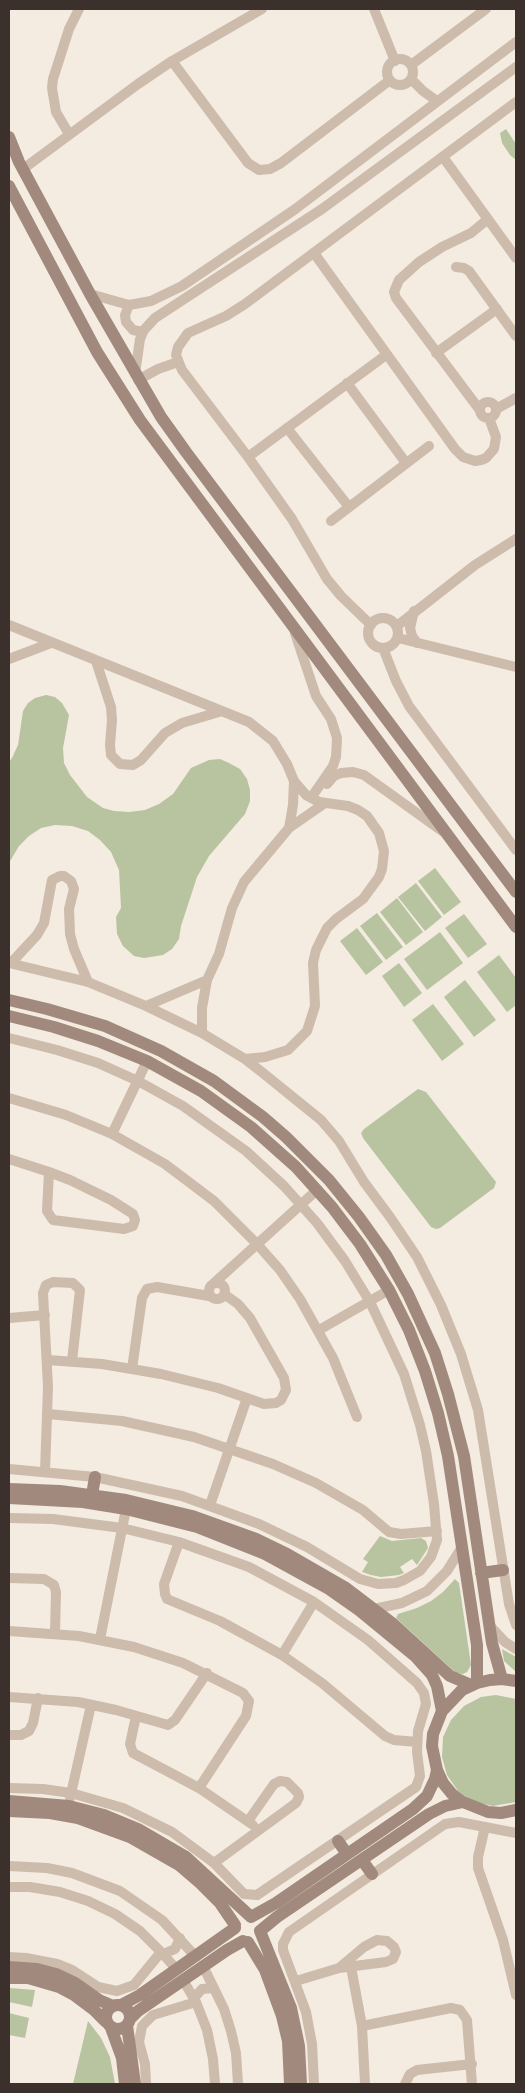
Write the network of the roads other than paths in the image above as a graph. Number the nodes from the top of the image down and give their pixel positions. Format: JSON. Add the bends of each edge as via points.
{"nodes":[{"id":1,"x":79,"y":9,"type":"edge"},
{"id":2,"x":262,"y":9,"type":"edge"},
{"id":3,"x":374,"y":9,"type":"edge"},
{"id":4,"x":486,"y":9,"type":"edge"},
{"id":5,"x":516,"y":42,"type":"edge"},
{"id":6,"x":172,"y":61,"type":"junction"},
{"id":7,"x":395,"y":61,"type":"junction"},
{"id":8,"x":411,"y":65,"type":"junction"},
{"id":9,"x":516,"y":67,"type":"edge"},
{"id":10,"x":411,"y":79,"type":"junction"},
{"id":11,"x":390,"y":80,"type":"junction"},
{"id":12,"x":437,"y":101,"type":"junction"},
{"id":13,"x":516,"y":102,"type":"edge"},
{"id":14,"x":69,"y":134,"type":"junction"},
{"id":15,"x":9,"y":137,"type":"edge"},
{"id":16,"x":443,"y":157,"type":"junction"},
{"id":17,"x":23,"y":169,"type":"junction"},
{"id":18,"x":9,"y":186,"type":"edge"},
{"id":19,"x":488,"y":219,"type":"junction"},
{"id":20,"x":314,"y":253,"type":"junction"},
{"id":21,"x":516,"y":258,"type":"edge"},
{"id":22,"x":456,"y":266,"type":"dead end"},
{"id":23,"x":90,"y":294,"type":"junction"},
{"id":24,"x":129,"y":305,"type":"junction"},
{"id":25,"x":496,"y":309,"type":"junction"},
{"id":26,"x":143,"y":332,"type":"junction"},
{"id":27,"x":516,"y":336,"type":"edge"},
{"id":28,"x":436,"y":353,"type":"junction"},
{"id":29,"x":386,"y":355,"type":"junction"},
{"id":30,"x":178,"y":362,"type":"junction"},
{"id":31,"x":137,"y":377,"type":"junction"},
{"id":32,"x":348,"y":383,"type":"junction"},
{"id":33,"x":516,"y":398,"type":"edge"},
{"id":34,"x":479,"y":409,"type":"junction"},
{"id":35,"x":496,"y":409,"type":"junction"},
{"id":36,"x":488,"y":418,"type":"junction"},
{"id":37,"x":287,"y":428,"type":"junction"},
{"id":38,"x":429,"y":446,"type":"dead end"},
{"id":39,"x":248,"y":457,"type":"junction"},
{"id":40,"x":406,"y":463,"type":"junction"},
{"id":41,"x":349,"y":507,"type":"junction"},
{"id":42,"x":331,"y":521,"type":"dead end"},
{"id":43,"x":516,"y":539,"type":"edge"},
{"id":44,"x":414,"y":611,"type":"junction"},
{"id":45,"x":371,"y":625,"type":"junction"},
{"id":46,"x":9,"y":626,"type":"edge"},
{"id":47,"x":397,"y":626,"type":"junction"},
{"id":48,"x":293,"y":628,"type":"junction"},
{"id":49,"x":398,"y":638,"type":"junction"},
{"id":50,"x":51,"y":643,"type":"junction"},
{"id":51,"x":417,"y":643,"type":"junction"},
{"id":52,"x":383,"y":648,"type":"junction"},
{"id":53,"x":9,"y":659,"type":"edge"},
{"id":54,"x":96,"y":661,"type":"junction"},
{"id":55,"x":516,"y":667,"type":"edge"},
{"id":56,"x":222,"y":711,"type":"junction"},
{"id":57,"x":333,"y":772,"type":"junction"},
{"id":58,"x":294,"y":782,"type":"junction"},
{"id":59,"x":317,"y":800,"type":"junction"},
{"id":60,"x":289,"y":828,"type":"junction"},
{"id":61,"x":448,"y":836,"type":"junction"},
{"id":62,"x":516,"y":850,"type":"edge"},
{"id":63,"x":516,"y":892,"type":"edge"},
{"id":64,"x":516,"y":927,"type":"edge"},
{"id":65,"x":10,"y":963,"type":"edge"},
{"id":66,"x":207,"y":980,"type":"junction"},
{"id":67,"x":88,"y":982,"type":"junction"},
{"id":68,"x":9,"y":1000,"type":"edge"},
{"id":69,"x":146,"y":1006,"type":"junction"},
{"id":70,"x":9,"y":1016,"type":"edge"},
{"id":71,"x":76,"y":1017,"type":"junction"},
{"id":72,"x":72,"y":1032,"type":"junction"},
{"id":73,"x":202,"y":1033,"type":"junction"},
{"id":74,"x":9,"y":1038,"type":"edge"},
{"id":75,"x":245,"y":1059,"type":"junction"},
{"id":76,"x":147,"y":1061,"type":"junction"},
{"id":77,"x":138,"y":1081,"type":"junction"},
{"id":78,"x":9,"y":1098,"type":"edge"},
{"id":79,"x":112,"y":1134,"type":"junction"},
{"id":80,"x":9,"y":1159,"type":"edge"},
{"id":81,"x":49,"y":1172,"type":"junction"},
{"id":82,"x":317,"y":1190,"type":"junction"},
{"id":83,"x":301,"y":1204,"type":"junction"},
{"id":84,"x":257,"y":1244,"type":"junction"},
{"id":85,"x":398,"y":1276,"type":"junction"},
{"id":86,"x":213,"y":1284,"type":"junction"},
{"id":87,"x":387,"y":1287,"type":"junction"},
{"id":88,"x":224,"y":1294,"type":"junction"},
{"id":89,"x":209,"y":1296,"type":"junction"},
{"id":90,"x":370,"y":1302,"type":"junction"},
{"id":91,"x":45,"y":1315,"type":"junction"},
{"id":92,"x":9,"y":1318,"type":"edge"},
{"id":93,"x":318,"y":1330,"type":"junction"},
{"id":94,"x":48,"y":1360,"type":"junction"},
{"id":95,"x":72,"y":1361,"type":"junction"},
{"id":96,"x":132,"y":1368,"type":"junction"},
{"id":97,"x":247,"y":1398,"type":"junction"},
{"id":98,"x":48,"y":1414,"type":"junction"},
{"id":99,"x":356,"y":1417,"type":"dead end"},
{"id":100,"x":230,"y":1447,"type":"junction"},
{"id":101,"x":9,"y":1469,"type":"edge"},
{"id":102,"x":45,"y":1472,"type":"junction"},
{"id":103,"x":95,"y":1477,"type":"junction"},
{"id":104,"x":9,"y":1489,"type":"edge"},
{"id":105,"x":92,"y":1494,"type":"junction"},
{"id":106,"x":9,"y":1498,"type":"edge"},
{"id":107,"x":210,"y":1505,"type":"junction"},
{"id":108,"x":126,"y":1508,"type":"junction"},
{"id":109,"x":9,"y":1518,"type":"edge"},
{"id":110,"x":122,"y":1528,"type":"junction"},
{"id":111,"x":437,"y":1531,"type":"junction"},
{"id":112,"x":179,"y":1542,"type":"junction"},
{"id":113,"x":462,"y":1547,"type":"junction"},
{"id":114,"x":503,"y":1570,"type":"junction"},
{"id":115,"x":481,"y":1573,"type":"junction"},
{"id":116,"x":9,"y":1578,"type":"edge"},
{"id":117,"x":314,"y":1602,"type":"junction"},
{"id":118,"x":374,"y":1608,"type":"junction"},
{"id":119,"x":489,"y":1625,"type":"junction"},
{"id":120,"x":516,"y":1625,"type":"edge"},
{"id":121,"x":9,"y":1631,"type":"edge"},
{"id":122,"x":55,"y":1633,"type":"junction"},
{"id":123,"x":100,"y":1639,"type":"junction"},
{"id":124,"x":516,"y":1649,"type":"edge"},
{"id":125,"x":282,"y":1655,"type":"junction"},
{"id":126,"x":207,"y":1673,"type":"junction"},
{"id":127,"x":502,"y":1679,"type":"junction"},
{"id":128,"x":516,"y":1681,"type":"edge"},
{"id":129,"x":474,"y":1684,"type":"junction"},
{"id":130,"x":9,"y":1697,"type":"edge"},
{"id":131,"x":38,"y":1698,"type":"junction"},
{"id":132,"x":91,"y":1705,"type":"junction"},
{"id":133,"x":442,"y":1711,"type":"junction"},
{"id":134,"x":136,"y":1716,"type":"junction"},
{"id":135,"x":9,"y":1735,"type":"edge"},
{"id":136,"x":417,"y":1742,"type":"junction"},
{"id":137,"x":437,"y":1770,"type":"junction"},
{"id":138,"x":9,"y":1788,"type":"edge"},
{"id":139,"x":199,"y":1788,"type":"junction"},
{"id":140,"x":71,"y":1793,"type":"junction"},
{"id":141,"x":9,"y":1801,"type":"edge"},
{"id":142,"x":463,"y":1802,"type":"junction"},
{"id":143,"x":68,"y":1806,"type":"junction"},
{"id":144,"x":516,"y":1811,"type":"edge"},
{"id":145,"x":9,"y":1812,"type":"edge"},
{"id":146,"x":248,"y":1821,"type":"junction"},
{"id":147,"x":486,"y":1827,"type":"junction"},
{"id":148,"x":259,"y":1830,"type":"junction"},
{"id":149,"x":516,"y":1833,"type":"edge"},
{"id":150,"x":338,"y":1841,"type":"junction"},
{"id":151,"x":347,"y":1854,"type":"junction"},
{"id":152,"x":362,"y":1860,"type":"junction"},
{"id":153,"x":214,"y":1863,"type":"junction"},
{"id":154,"x":9,"y":1866,"type":"edge"},
{"id":155,"x":372,"y":1874,"type":"junction"},
{"id":156,"x":9,"y":1887,"type":"edge"},
{"id":157,"x":250,"y":1917,"type":"junction"},
{"id":158,"x":235,"y":1927,"type":"junction"},
{"id":159,"x":260,"y":1932,"type":"junction"},
{"id":160,"x":180,"y":1938,"type":"junction"},
{"id":161,"x":245,"y":1942,"type":"junction"},
{"id":162,"x":162,"y":1952,"type":"junction"},
{"id":163,"x":9,"y":1957,"type":"edge"},
{"id":164,"x":199,"y":1962,"type":"junction"},
{"id":165,"x":9,"y":1967,"type":"edge"},
{"id":166,"x":351,"y":1967,"type":"junction"},
{"id":167,"x":339,"y":1968,"type":"junction"},
{"id":168,"x":180,"y":1975,"type":"junction"},
{"id":169,"x":9,"y":1978,"type":"edge"},
{"id":170,"x":296,"y":1981,"type":"junction"},
{"id":171,"x":214,"y":1988,"type":"junction"},
{"id":172,"x":516,"y":1995,"type":"edge"},
{"id":173,"x":195,"y":2000,"type":"junction"},
{"id":174,"x":117,"y":2006,"type":"junction"},
{"id":175,"x":129,"y":2022,"type":"junction"},
{"id":176,"x":108,"y":2025,"type":"junction"},
{"id":177,"x":362,"y":2026,"type":"junction"},
{"id":178,"x":472,"y":2064,"type":"junction"},
{"id":179,"x":125,"y":2084,"type":"edge"},
{"id":180,"x":135,"y":2084,"type":"edge"},
{"id":181,"x":146,"y":2084,"type":"edge"},
{"id":182,"x":215,"y":2084,"type":"edge"},
{"id":183,"x":238,"y":2084,"type":"edge"},
{"id":184,"x":290,"y":2084,"type":"edge"},
{"id":185,"x":301,"y":2084,"type":"edge"},
{"id":186,"x":314,"y":2084,"type":"edge"},
{"id":187,"x":365,"y":2084,"type":"edge"},
{"id":188,"x":405,"y":2084,"type":"edge"},
{"id":189,"x":472,"y":2084,"type":"edge"}],
"edges":[{"from":1,"to":14,"type":"street","via":[[69,29],[52,88],[56,112]]},
{"from":2,"to":6,"type":"street"},
{"from":3,"to":7,"type":"street"},
{"from":4,"to":8,"type":"street"},
{"from":5,"to":12,"type":"street"},
{"from":6,"to":11,"type":"street","via":[[248,163],[263,171],[280,163]]},
{"from":6,"to":14,"type":"street"},
{"from":7,"to":8,"type":"street","via":[[405,60]]},
{"from":7,"to":11,"type":"street","via":[[388,69]]},
{"from":8,"to":10,"type":"street"},
{"from":9,"to":26,"type":"street","via":[[322,209],[160,315]]},
{"from":10,"to":11,"type":"street","via":[[399,85]]},
{"from":10,"to":12,"type":"street"},
{"from":12,"to":24,"type":"street","via":[[301,204],[201,274],[157,299]]},
{"from":13,"to":16,"type":"street"},
{"from":14,"to":17,"type":"street"},
{"from":15,"to":17,"type":"street"},
{"from":16,"to":19,"type":"street"},
{"from":16,"to":20,"type":"street"},
{"from":17,"to":23,"type":"street"},
{"from":18,"to":48,"type":"street","via":[[122,394]]},
{"from":19,"to":21,"type":"street"},
{"from":19,"to":28,"type":"street","via":[[470,233],[431,254],[396,285],[396,298]]},
{"from":20,"to":29,"type":"street"},
{"from":20,"to":30,"type":"street","via":[[246,304],[188,333],[178,347]]},
{"from":22,"to":25,"type":"street","via":[[469,271]]},
{"from":23,"to":24,"type":"street"},
{"from":23,"to":31,"type":"street"},
{"from":24,"to":26,"type":"street","via":[[125,315],[127,325]]},
{"from":25,"to":27,"type":"street"},
{"from":25,"to":28,"type":"street"},
{"from":26,"to":31,"type":"street","via":[[138,346]]},
{"from":28,"to":34,"type":"street"},
{"from":29,"to":32,"type":"street"},
{"from":29,"to":36,"type":"street","via":[[463,457],[481,460],[494,449],[496,437]]},
{"from":30,"to":31,"type":"street"},
{"from":30,"to":39,"type":"street"},
{"from":31,"to":63,"type":"street","via":[[186,452]]},
{"from":32,"to":37,"type":"street"},
{"from":32,"to":40,"type":"street"},
{"from":33,"to":35,"type":"street"},
{"from":34,"to":35,"type":"street","via":[[488,401]]},
{"from":34,"to":36,"type":"street","via":[[482,416]]},
{"from":35,"to":36,"type":"street"},
{"from":37,"to":39,"type":"street"},
{"from":37,"to":41,"type":"street"},
{"from":38,"to":40,"type":"street"},
{"from":39,"to":45,"type":"street","via":[[296,525],[327,579]]},
{"from":40,"to":41,"type":"street"},
{"from":41,"to":42,"type":"street"},
{"from":43,"to":44,"type":"street"},
{"from":44,"to":47,"type":"street"},
{"from":44,"to":51,"type":"street","via":[[410,628]]},
{"from":45,"to":47,"type":"street","via":[[376,620],[387,619]]},
{"from":45,"to":52,"type":"street","via":[[369,637],[372,643]]},
{"from":46,"to":50,"type":"street"},
{"from":47,"to":49,"type":"street"},
{"from":48,"to":57,"type":"street","via":[[316,696],[335,728],[338,747]]},
{"from":48,"to":61,"type":"street"},
{"from":49,"to":51,"type":"street"},
{"from":49,"to":52,"type":"street"},
{"from":50,"to":53,"type":"street"},
{"from":50,"to":54,"type":"street"},
{"from":51,"to":55,"type":"street"},
{"from":52,"to":62,"type":"street","via":[[409,706]]},
{"from":54,"to":56,"type":"street"},
{"from":54,"to":56,"type":"street","via":[[111,708],[111,754],[120,764],[134,765],[166,733],[182,723]]},
{"from":56,"to":58,"type":"street","via":[[248,722],[274,741]]},
{"from":57,"to":59,"type":"street"},
{"from":57,"to":61,"type":"street","via":[[364,775]]},
{"from":58,"to":59,"type":"street","via":[[301,791]]},
{"from":58,"to":60,"type":"street"},
{"from":59,"to":60,"type":"street"},
{"from":59,"to":75,"type":"street","via":[[348,806],[367,816],[382,839],[382,869],[371,890],[336,919],[322,938],[313,963],[315,1006],[307,1032],[288,1050]]},
{"from":60,"to":66,"type":"street","via":[[244,882]]},
{"from":61,"to":64,"type":"street"},
{"from":65,"to":67,"type":"street"},
{"from":65,"to":67,"type":"street","via":[[37,935],[44,923],[52,880],[64,876],[74,889],[69,909],[70,934]]},
{"from":66,"to":69,"type":"street"},
{"from":66,"to":73,"type":"street"},
{"from":67,"to":69,"type":"street"},
{"from":68,"to":71,"type":"street"},
{"from":69,"to":73,"type":"street"},
{"from":70,"to":72,"type":"street"},
{"from":71,"to":72,"type":"street"},
{"from":71,"to":85,"type":"street","via":[[168,1054],[214,1081],[263,1117],[308,1158],[344,1198]]},
{"from":72,"to":76,"type":"street"},
{"from":73,"to":75,"type":"street"},
{"from":74,"to":77,"type":"street","via":[[78,1056]]},
{"from":75,"to":114,"type":"street","via":[[306,1107],[334,1134],[404,1236],[430,1282],[461,1354],[478,1410]]},
{"from":76,"to":77,"type":"street"},
{"from":76,"to":82,"type":"street","via":[[238,1117],[274,1146]]},
{"from":77,"to":79,"type":"street"},
{"from":77,"to":83,"type":"street","via":[[226,1135]]},
{"from":78,"to":79,"type":"street","via":[[66,1114]]},
{"from":79,"to":84,"type":"street","via":[[190,1182]]},
{"from":80,"to":81,"type":"street"},
{"from":81,"to":81,"type":"street","via":[[131,1212],[135,1220],[133,1226],[124,1230],[53,1220],[47,1211]]},
{"from":82,"to":83,"type":"street"},
{"from":82,"to":87,"type":"street","via":[[347,1225]]},
{"from":83,"to":84,"type":"street"},
{"from":83,"to":90,"type":"street","via":[[331,1241]]},
{"from":84,"to":86,"type":"street"},
{"from":84,"to":93,"type":"street","via":[[280,1270]]},
{"from":85,"to":87,"type":"street"},
{"from":85,"to":115,"type":"street","via":[[432,1346],[454,1414],[464,1456]]},
{"from":86,"to":88,"type":"street","via":[[223,1286]]},
{"from":86,"to":89,"type":"street","via":[[208,1289]]},
{"from":87,"to":90,"type":"street"},
{"from":87,"to":113,"type":"street","via":[[418,1350],[436,1406],[448,1456]]},
{"from":88,"to":89,"type":"street","via":[[216,1300]]},
{"from":88,"to":97,"type":"street","via":[[250,1318],[286,1384],[284,1395],[276,1403],[264,1404]]},
{"from":89,"to":96,"type":"street","via":[[157,1287],[147,1289],[142,1298]]},
{"from":90,"to":93,"type":"street"},
{"from":90,"to":111,"type":"street","via":[[394,1349],[415,1408],[431,1477]]},
{"from":91,"to":92,"type":"street"},
{"from":91,"to":94,"type":"street"},
{"from":91,"to":95,"type":"street","via":[[42,1293],[46,1285],[73,1283],[78,1287]]},
{"from":93,"to":99,"type":"street","via":[[346,1387]]},
{"from":94,"to":95,"type":"street"},
{"from":94,"to":98,"type":"street"},
{"from":95,"to":96,"type":"street"},
{"from":96,"to":97,"type":"street"},
{"from":97,"to":100,"type":"street"},
{"from":98,"to":100,"type":"street","via":[[140,1425]]},
{"from":98,"to":102,"type":"street"},
{"from":100,"to":107,"type":"street"},
{"from":100,"to":111,"type":"street","via":[[316,1483],[363,1510],[389,1532]]},
{"from":101,"to":102,"type":"street"},
{"from":102,"to":103,"type":"street"},
{"from":103,"to":105,"type":"street"},
{"from":103,"to":107,"type":"street","via":[[153,1488]]},
{"from":104,"to":105,"type":"street"},
{"from":105,"to":118,"type":"street","via":[[192,1516],[256,1539],[317,1570]]},
{"from":106,"to":108,"type":"street"},
{"from":107,"to":111,"type":"street","via":[[283,1535],[360,1578],[378,1584],[396,1583],[420,1571],[435,1548]]},
{"from":108,"to":110,"type":"street"},
{"from":108,"to":133,"type":"street","via":[[231,1539],[329,1589],[388,1632],[424,1665],[437,1686]]},
{"from":109,"to":110,"type":"street","via":[[53,1519]]},
{"from":110,"to":112,"type":"street"},
{"from":110,"to":123,"type":"street"},
{"from":112,"to":117,"type":"street","via":[[248,1567]]},
{"from":112,"to":125,"type":"street","via":[[164,1584],[168,1599],[228,1625]]},
{"from":113,"to":118,"type":"street","via":[[447,1571],[427,1591],[402,1603]]},
{"from":113,"to":129,"type":"street","via":[[478,1654]]},
{"from":114,"to":115,"type":"street"},
{"from":114,"to":120,"type":"street","via":[[510,1612]]},
{"from":115,"to":119,"type":"street"},
{"from":116,"to":122,"type":"street","via":[[51,1582],[56,1592]]},
{"from":117,"to":125,"type":"street"},
{"from":117,"to":136,"type":"street","via":[[368,1640],[421,1688],[426,1704]]},
{"from":118,"to":129,"type":"street","via":[[450,1676]]},
{"from":119,"to":124,"type":"street"},
{"from":119,"to":127,"type":"street"},
{"from":121,"to":122,"type":"street"},
{"from":122,"to":123,"type":"street"},
{"from":123,"to":126,"type":"street","via":[[158,1654]]},
{"from":125,"to":136,"type":"street","via":[[328,1688],[380,1734],[394,1740]]},
{"from":126,"to":134,"type":"street","via":[[172,1723],[163,1725]]},
{"from":126,"to":139,"type":"street","via":[[244,1693],[249,1706],[246,1716]]},
{"from":127,"to":128,"type":"street"},
{"from":127,"to":129,"type":"street"},
{"from":129,"to":133,"type":"street","via":[[454,1696]]},
{"from":130,"to":131,"type":"street"},
{"from":131,"to":132,"type":"street"},
{"from":131,"to":135,"type":"street","via":[[28,1731]]},
{"from":132,"to":134,"type":"street"},
{"from":132,"to":140,"type":"street"},
{"from":133,"to":137,"type":"street","via":[[433,1734],[433,1758]]},
{"from":134,"to":139,"type":"street","via":[[130,1744],[133,1753]]},
{"from":136,"to":150,"type":"street","via":[[420,1776],[416,1786]]},
{"from":137,"to":142,"type":"street","via":[[443,1783]]},
{"from":137,"to":151,"type":"street","via":[[432,1787],[421,1803]]},
{"from":138,"to":140,"type":"street"},
{"from":139,"to":146,"type":"street"},
{"from":140,"to":143,"type":"street"},
{"from":140,"to":153,"type":"street","via":[[148,1819]]},
{"from":141,"to":143,"type":"street"},
{"from":142,"to":144,"type":"street","via":[[488,1812]]},
{"from":142,"to":152,"type":"street","via":[[428,1814]]},
{"from":143,"to":157,"type":"street","via":[[122,1822],[170,1847],[200,1869]]},
{"from":145,"to":158,"type":"street","via":[[50,1813],[78,1818],[130,1837],[163,1855],[200,1883],[220,1903]]},
{"from":146,"to":148,"type":"street"},
{"from":146,"to":148,"type":"street","via":[[274,1784],[280,1781],[290,1784],[299,1795],[298,1802]]},
{"from":147,"to":149,"type":"street"},
{"from":147,"to":155,"type":"street","via":[[459,1822],[445,1824]]},
{"from":147,"to":172,"type":"street","via":[[478,1868],[503,1940]]},
{"from":148,"to":153,"type":"street"},
{"from":150,"to":151,"type":"street"},
{"from":150,"to":153,"type":"street","via":[[257,1895],[244,1894]]},
{"from":151,"to":157,"type":"street"},
{"from":152,"to":155,"type":"street"},
{"from":152,"to":159,"type":"street"},
{"from":154,"to":160,"type":"street","via":[[47,1868],[97,1881],[142,1904]]},
{"from":155,"to":170,"type":"street","via":[[289,1932],[283,1950]]},
{"from":156,"to":162,"type":"street","via":[[60,1892],[88,1901],[140,1931]]},
{"from":157,"to":158,"type":"street","via":[[241,1918]]},
{"from":157,"to":159,"type":"street","via":[[258,1922]]},
{"from":158,"to":161,"type":"street","via":[[238,1938]]},
{"from":158,"to":164,"type":"street"},
{"from":159,"to":161,"type":"street","via":[[254,1940]]},
{"from":159,"to":185,"type":"street","via":[[291,2008],[299,2046]]},
{"from":160,"to":162,"type":"street","via":[[175,1948]]},
{"from":160,"to":164,"type":"street"},
{"from":161,"to":164,"type":"street"},
{"from":161,"to":184,"type":"street","via":[[265,1970],[282,2016],[288,2041]]},
{"from":162,"to":163,"type":"street","via":[[134,1985],[117,1991],[98,1987],[57,1964]]},
{"from":162,"to":168,"type":"street"},
{"from":164,"to":168,"type":"street"},
{"from":164,"to":171,"type":"street"},
{"from":165,"to":174,"type":"street","via":[[56,1974],[99,2000]]},
{"from":166,"to":167,"type":"street"},
{"from":166,"to":167,"type":"street","via":[[390,1961],[395,1956],[394,1947],[387,1941],[372,1942]]},
{"from":166,"to":177,"type":"street"},
{"from":167,"to":170,"type":"street"},
{"from":168,"to":173,"type":"street"},
{"from":168,"to":174,"type":"street"},
{"from":168,"to":175,"type":"street"},
{"from":169,"to":176,"type":"street","via":[[28,1978],[59,1987],[87,2005]]},
{"from":170,"to":186,"type":"street","via":[[312,2044]]},
{"from":171,"to":173,"type":"street","via":[[202,1989]]},
{"from":171,"to":183,"type":"street","via":[[231,2031]]},
{"from":173,"to":181,"type":"street","via":[[153,2015],[142,2026],[139,2042]]},
{"from":173,"to":182,"type":"street","via":[[207,2030]]},
{"from":174,"to":175,"type":"street","via":[[127,2009]]},
{"from":174,"to":176,"type":"street","via":[[107,2011]]},
{"from":175,"to":176,"type":"street","via":[[122,2029]]},
{"from":175,"to":180,"type":"street"},
{"from":176,"to":179,"type":"street","via":[[122,2058]]},
{"from":177,"to":178,"type":"street","via":[[451,2008],[460,2010],[467,2020]]},
{"from":177,"to":187,"type":"street"},
{"from":178,"to":188,"type":"street","via":[[417,2070],[410,2074]]},
{"from":178,"to":189,"type":"street"}]}
